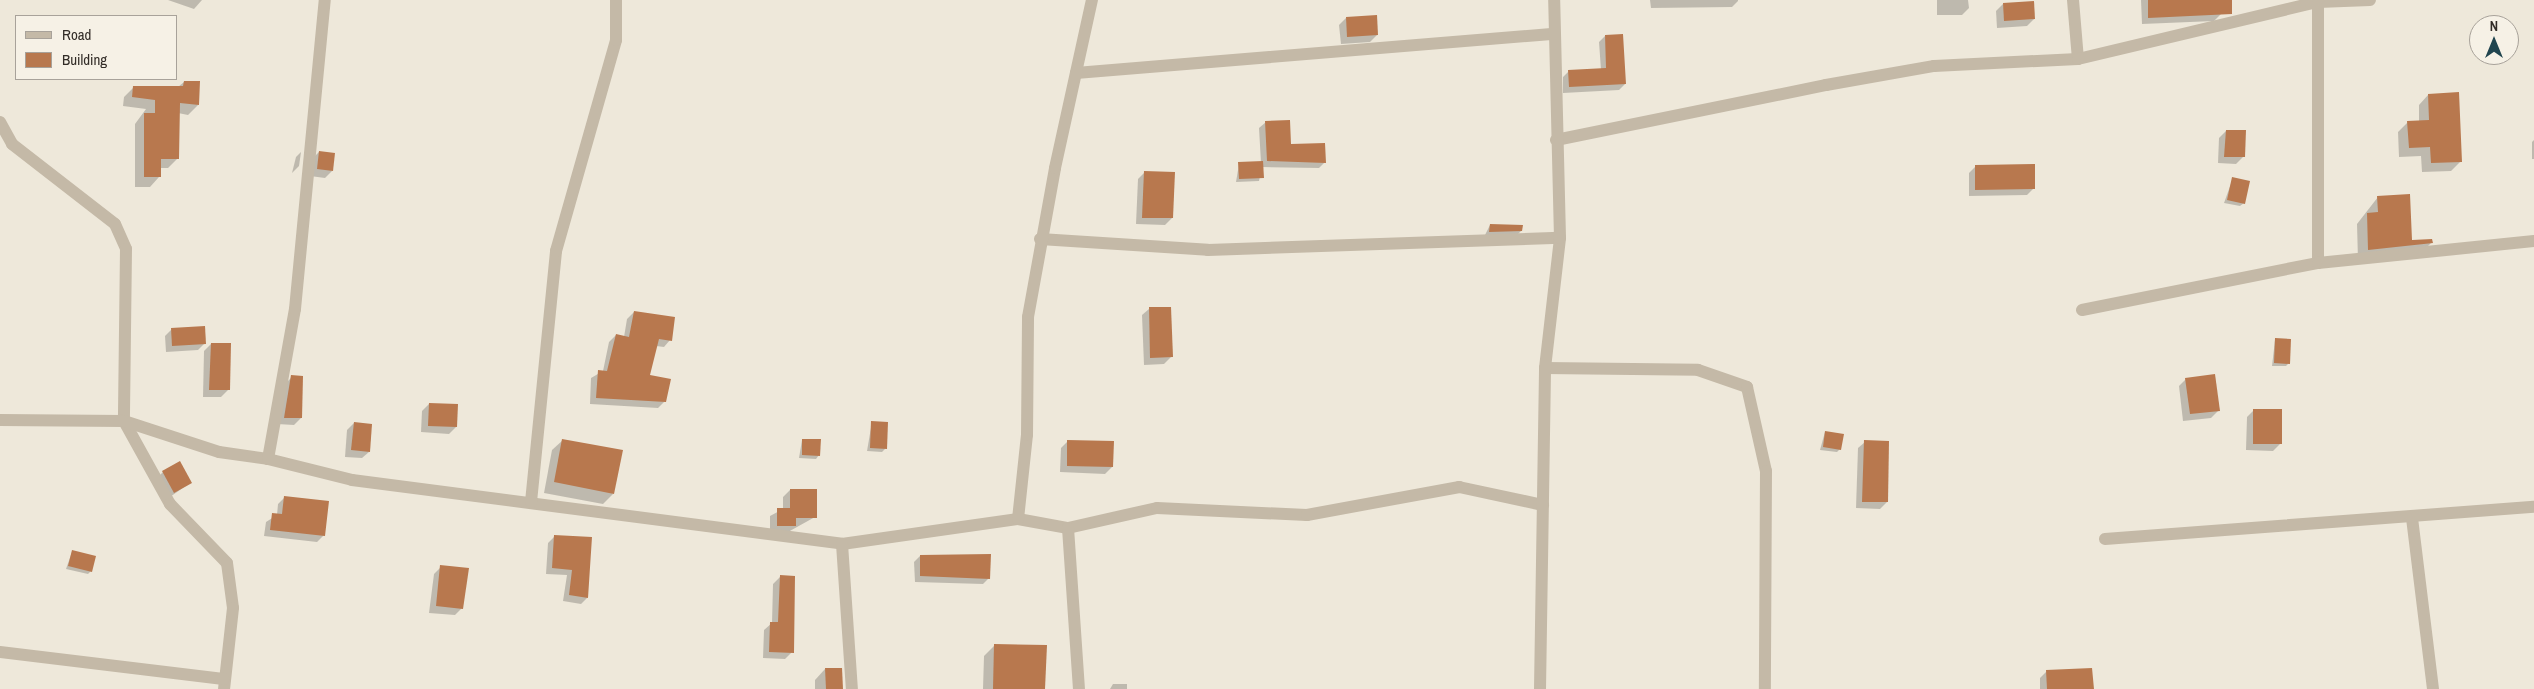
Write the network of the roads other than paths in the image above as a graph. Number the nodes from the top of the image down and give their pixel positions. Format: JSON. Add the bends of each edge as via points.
{"nodes":[{"id":1,"x":325,"y":0,"type":"edge"},
{"id":2,"x":616,"y":0,"type":"edge"},
{"id":3,"x":1092,"y":0,"type":"edge"},
{"id":4,"x":1554,"y":0,"type":"edge"},
{"id":5,"x":2073,"y":0,"type":"edge"},
{"id":6,"x":2370,"y":0,"type":"edge"},
{"id":7,"x":2318,"y":1,"type":"edge"},
{"id":8,"x":1554,"y":34,"type":"junction"},
{"id":9,"x":2078,"y":59,"type":"junction"},
{"id":10,"x":1076,"y":73,"type":"junction"},
{"id":11,"x":0,"y":122,"type":"edge"},
{"id":12,"x":1556,"y":140,"type":"junction"},
{"id":13,"x":1560,"y":238,"type":"junction"},
{"id":14,"x":1040,"y":239,"type":"junction"},
{"id":15,"x":2534,"y":241,"type":"edge"},
{"id":16,"x":2318,"y":263,"type":"junction"},
{"id":17,"x":2082,"y":310,"type":"dead end"},
{"id":18,"x":1545,"y":368,"type":"junction"},
{"id":19,"x":0,"y":420,"type":"edge"},
{"id":20,"x":124,"y":422,"type":"junction"},
{"id":21,"x":268,"y":459,"type":"junction"},
{"id":22,"x":530,"y":502,"type":"junction"},
{"id":23,"x":1543,"y":505,"type":"junction"},
{"id":24,"x":2534,"y":507,"type":"edge"},
{"id":25,"x":2412,"y":518,"type":"junction"},
{"id":26,"x":1018,"y":519,"type":"junction"},
{"id":27,"x":1068,"y":528,"type":"junction"},
{"id":28,"x":2105,"y":540,"type":"dead end"},
{"id":29,"x":842,"y":544,"type":"junction"},
{"id":30,"x":0,"y":652,"type":"edge"},
{"id":31,"x":223,"y":684,"type":"edge"},
{"id":32,"x":852,"y":689,"type":"edge"},
{"id":33,"x":1079,"y":689,"type":"edge"},
{"id":34,"x":1540,"y":689,"type":"edge"},
{"id":35,"x":1765,"y":689,"type":"edge"},
{"id":36,"x":2433,"y":689,"type":"edge"}],
"edges":[{"from":1,"to":21,"type":"street","via":[[295,309]]},
{"from":2,"to":22,"type":"street","via":[[616,40],[556,251]]},
{"from":3,"to":10,"type":"street"},
{"from":4,"to":8,"type":"street"},
{"from":5,"to":9,"type":"street"},
{"from":6,"to":7,"type":"street"},
{"from":7,"to":9,"type":"street"},
{"from":7,"to":16,"type":"street"},
{"from":8,"to":10,"type":"street"},
{"from":8,"to":12,"type":"street"},
{"from":9,"to":12,"type":"street","via":[[1934,66]]},
{"from":10,"to":14,"type":"street"},
{"from":11,"to":20,"type":"street","via":[[12,144],[114,224],[126,249]]},
{"from":12,"to":13,"type":"street"},
{"from":13,"to":14,"type":"street","via":[[1208,250]]},
{"from":13,"to":18,"type":"street"},
{"from":14,"to":26,"type":"street","via":[[1028,317],[1027,435]]},
{"from":15,"to":16,"type":"street"},
{"from":16,"to":17,"type":"street"},
{"from":18,"to":23,"type":"street"},
{"from":18,"to":35,"type":"street","via":[[1698,370],[1748,387],[1766,471]]},
{"from":19,"to":20,"type":"street"},
{"from":20,"to":21,"type":"street","via":[[219,452]]},
{"from":20,"to":31,"type":"street","via":[[170,504],[227,563],[233,608]]},
{"from":21,"to":22,"type":"street","via":[[352,480]]},
{"from":22,"to":29,"type":"street"},
{"from":23,"to":27,"type":"street","via":[[1459,487],[1308,515],[1157,508]]},
{"from":23,"to":34,"type":"street"},
{"from":24,"to":25,"type":"street"},
{"from":25,"to":28,"type":"street"},
{"from":25,"to":36,"type":"street"},
{"from":26,"to":27,"type":"street"},
{"from":26,"to":29,"type":"street"},
{"from":27,"to":33,"type":"street"},
{"from":29,"to":32,"type":"street"},
{"from":30,"to":31,"type":"street"}]}
